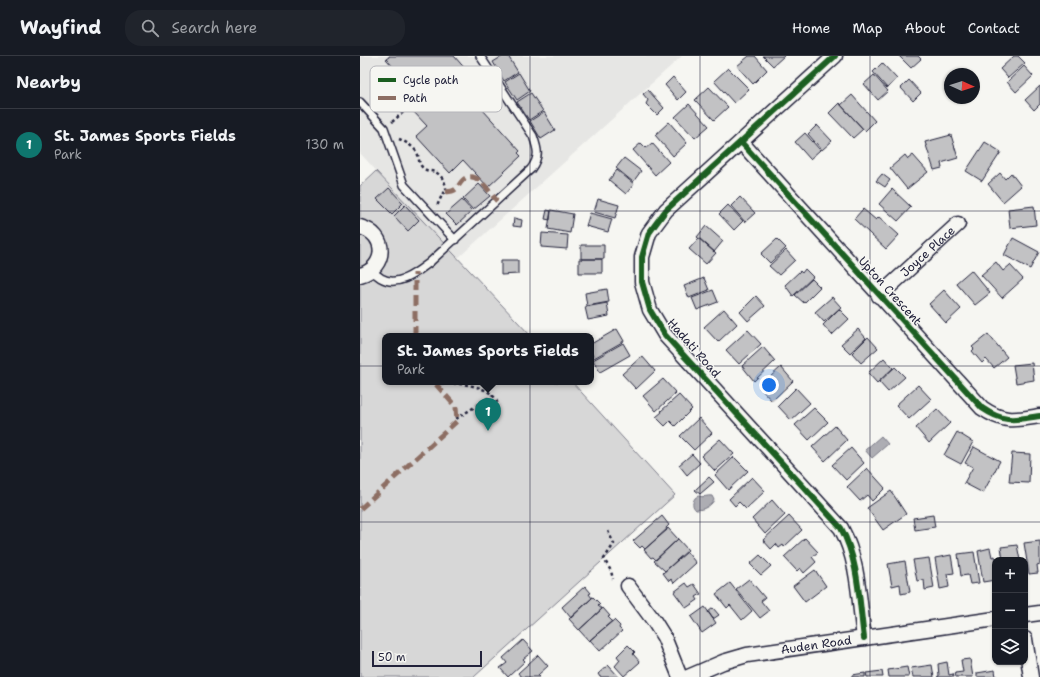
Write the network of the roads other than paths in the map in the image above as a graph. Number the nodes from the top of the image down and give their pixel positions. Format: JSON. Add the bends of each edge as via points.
{"nodes":[{"id":1,"x":480,"y":56,"type":"edge"},
{"id":2,"x":835,"y":56,"type":"edge"},
{"id":3,"x":487,"y":66,"type":"edge"},
{"id":4,"x":502,"y":89,"type":"edge"},
{"id":5,"x":360,"y":102,"type":"edge"},
{"id":6,"x":741,"y":142,"type":"junction"},
{"id":7,"x":958,"y":224,"type":"dead end"},
{"id":8,"x":360,"y":227,"type":"edge"},
{"id":9,"x":455,"y":240,"type":"junction"},
{"id":10,"x":366,"y":273,"type":"edge"},
{"id":11,"x":879,"y":296,"type":"junction"},
{"id":12,"x":1040,"y":416,"type":"edge"},
{"id":13,"x":628,"y":586,"type":"dead end"},
{"id":14,"x":1040,"y":613,"type":"edge"},
{"id":15,"x":1028,"y":615,"type":"edge"},
{"id":16,"x":992,"y":619,"type":"edge"},
{"id":17,"x":864,"y":638,"type":"junction"},
{"id":18,"x":1028,"y":658,"type":"edge"},
{"id":19,"x":680,"y":677,"type":"edge"},
{"id":20,"x":688,"y":677,"type":"edge"},
{"id":21,"x":1031,"y":677,"type":"edge"}],
"edges":[{"from":1,"to":3,"type":"lane"},
{"from":2,"to":6,"type":"street","name":"Hadati Road"},
{"from":4,"to":9,"type":"lane","via":[[533,136],[538,150],[537,160],[531,169]]},
{"from":5,"to":9,"type":"lane","via":[[384,128],[404,185]]},
{"from":6,"to":11,"type":"street","name":"Upton Crescent"},
{"from":6,"to":17,"type":"street","name":"Hadati Road","via":[[666,210],[649,233],[642,257],[642,282],[650,310],[665,335],[841,528],[854,560]]},
{"from":7,"to":11,"type":"street","name":"Joyce Place"},
{"from":8,"to":10,"type":"street","via":[[371,231],[379,241],[378,262]]},
{"from":9,"to":10,"type":"lane","via":[[430,263],[409,277],[400,280],[382,279]]},
{"from":11,"to":12,"type":"street","name":"Upton Crescent","via":[[982,408],[994,416],[1007,420]]},
{"from":13,"to":19,"type":"street","via":[[664,637]]},
{"from":14,"to":15,"type":"street"},
{"from":16,"to":17,"type":"street","name":"Auden Road"},
{"from":17,"to":20,"type":"street","name":"Auden Road","via":[[747,655]]},
{"from":18,"to":21,"type":"street"}]}
